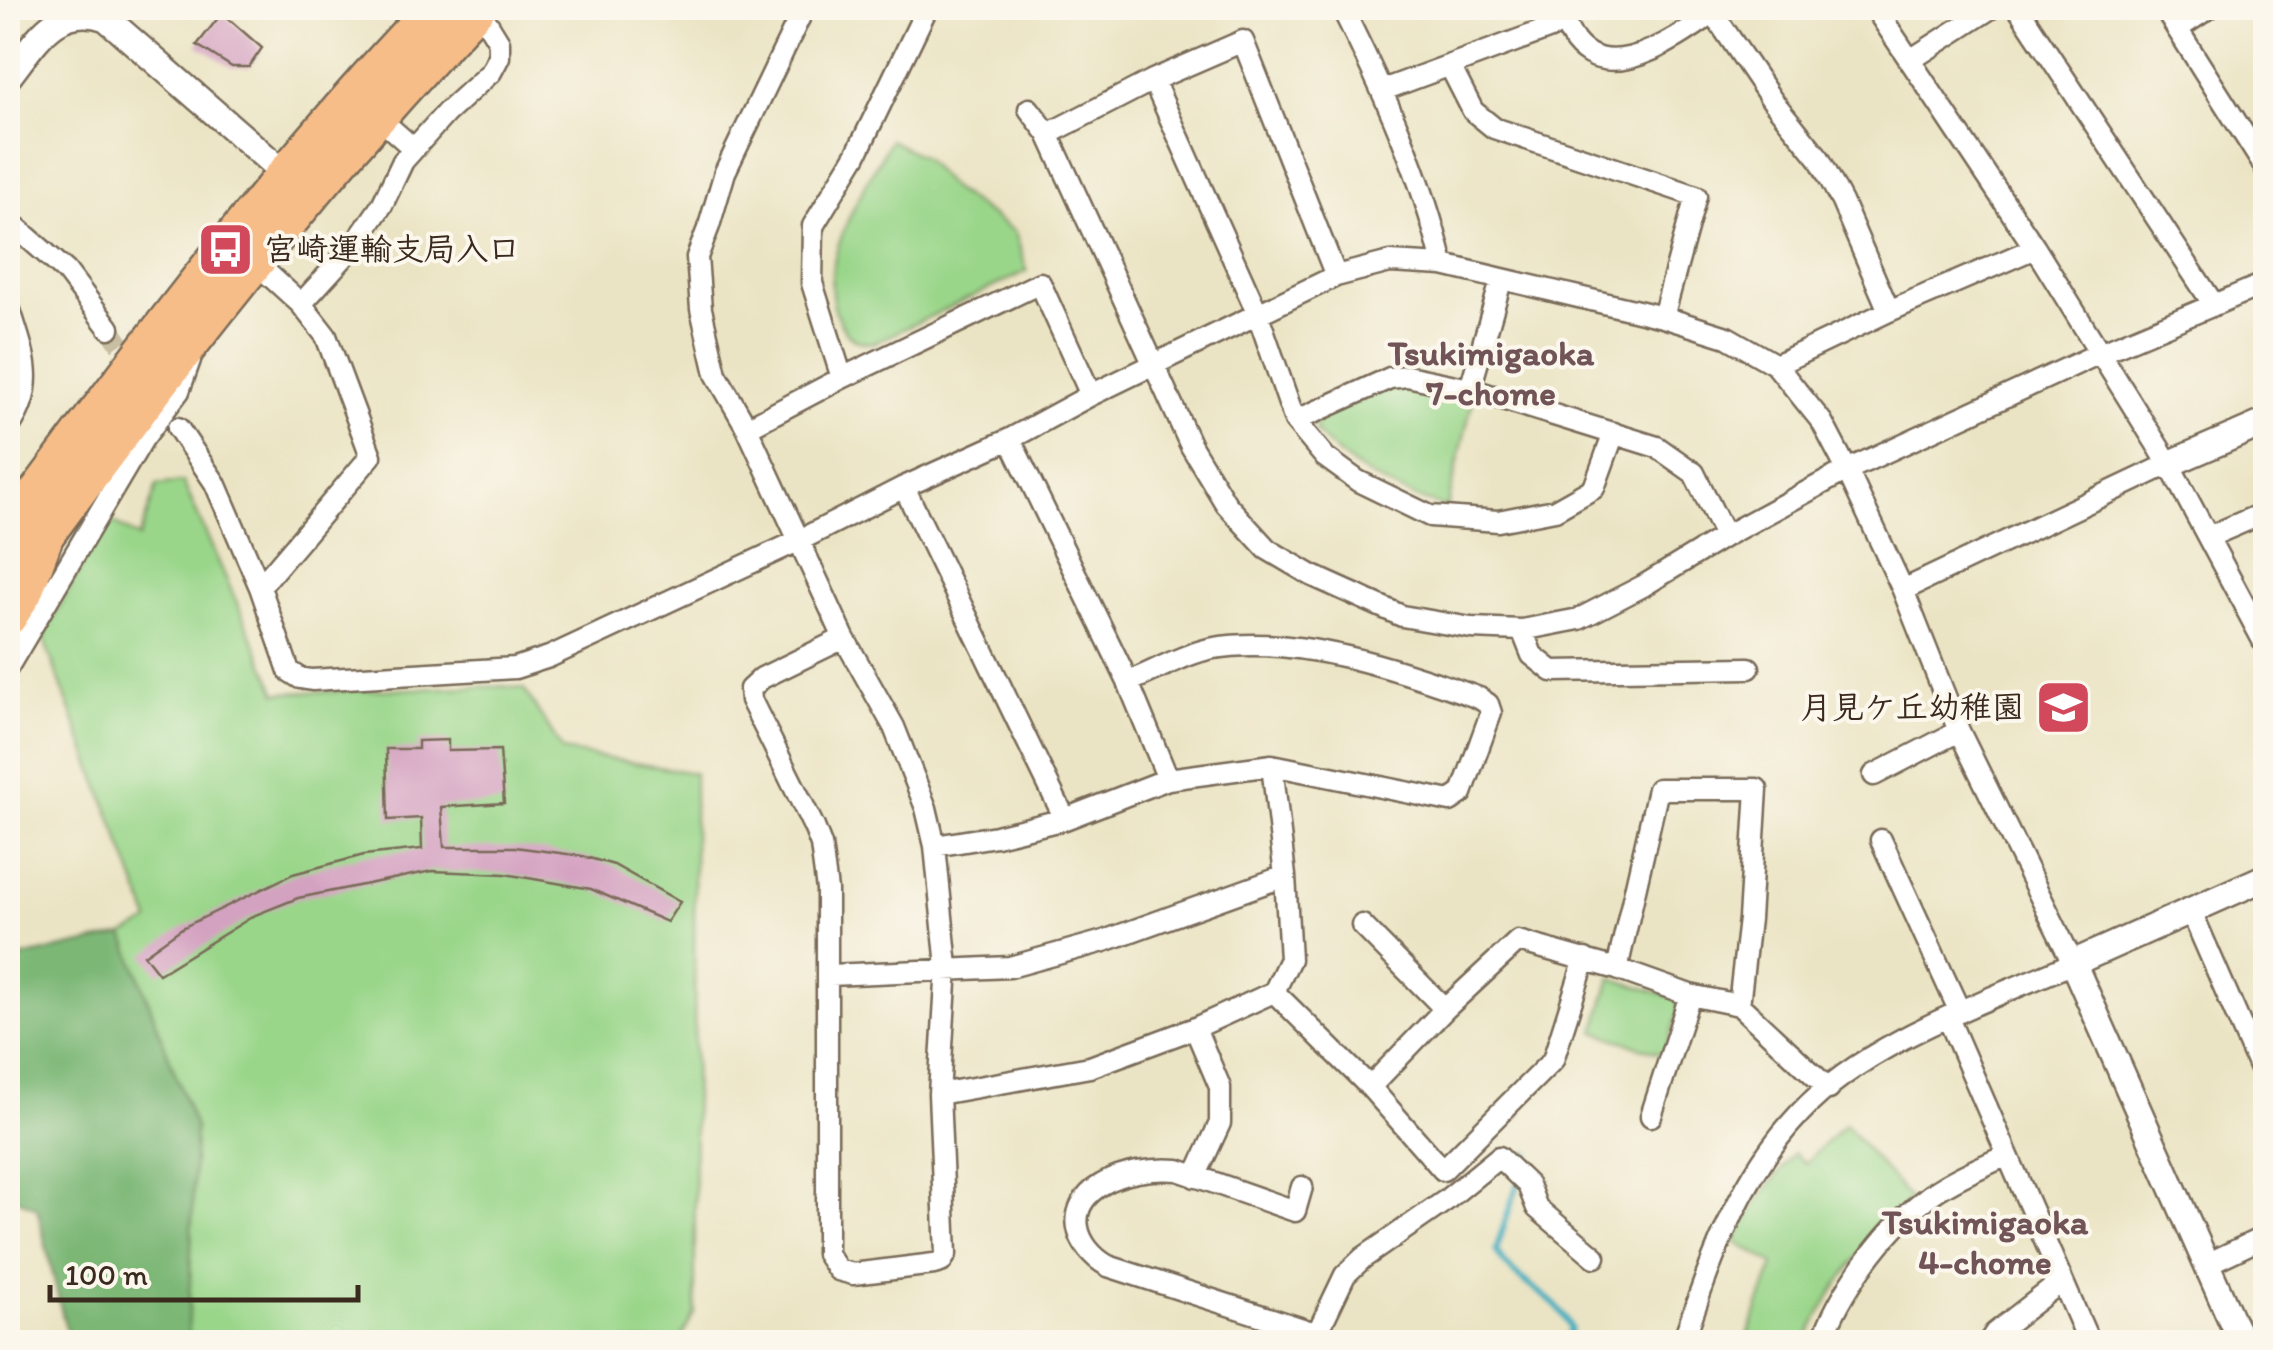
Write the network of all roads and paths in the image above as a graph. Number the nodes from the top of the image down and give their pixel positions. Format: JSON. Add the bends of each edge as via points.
{"nodes":[{"id":1,"x":432,"y":8,"type":"edge"},
{"id":2,"x":478,"y":8,"type":"edge"},
{"id":3,"x":804,"y":8,"type":"edge"},
{"id":4,"x":926,"y":8,"type":"edge"},
{"id":5,"x":1342,"y":8,"type":"edge"},
{"id":6,"x":1875,"y":8,"type":"edge"},
{"id":7,"x":1990,"y":8,"type":"edge"},
{"id":8,"x":2018,"y":8,"type":"edge"},
{"id":9,"x":2164,"y":8,"type":"edge"},
{"id":10,"x":2208,"y":8,"type":"edge"},
{"id":11,"x":71,"y":9,"type":"edge"},
{"id":12,"x":1717,"y":10,"type":"edge"},
{"id":13,"x":1562,"y":16,"type":"edge"},
{"id":14,"x":2178,"y":29,"type":"junction"},
{"id":15,"x":1912,"y":59,"type":"junction"},
{"id":16,"x":1450,"y":66,"type":"junction"},
{"id":17,"x":8,"y":77,"type":"edge"},
{"id":18,"x":1154,"y":80,"type":"junction"},
{"id":19,"x":1383,"y":90,"type":"junction"},
{"id":20,"x":1029,"y":109,"type":"dead end"},
{"id":21,"x":379,"y":118,"type":"junction"},
{"id":22,"x":1048,"y":134,"type":"junction"},
{"id":23,"x":413,"y":148,"type":"junction"},
{"id":24,"x":2266,"y":169,"type":"edge"},
{"id":25,"x":285,"y":174,"type":"junction"},
{"id":26,"x":8,"y":220,"type":"edge"},
{"id":27,"x":2034,"y":248,"type":"junction"},
{"id":28,"x":256,"y":262,"type":"junction"},
{"id":29,"x":1442,"y":265,"type":"junction"},
{"id":30,"x":1336,"y":276,"type":"junction"},
{"id":31,"x":1501,"y":281,"type":"junction"},
{"id":32,"x":2266,"y":283,"type":"edge"},
{"id":33,"x":302,"y":304,"type":"junction"},
{"id":34,"x":2214,"y":305,"type":"junction"},
{"id":35,"x":1889,"y":311,"type":"junction"},
{"id":36,"x":8,"y":312,"type":"edge"},
{"id":37,"x":1257,"y":312,"type":"junction"},
{"id":38,"x":1663,"y":318,"type":"junction"},
{"id":39,"x":110,"y":328,"type":"tunnel mouth"},
{"id":40,"x":196,"y":339,"type":"junction"},
{"id":41,"x":2100,"y":354,"type":"junction"},
{"id":42,"x":1776,"y":366,"type":"junction"},
{"id":43,"x":1154,"y":367,"type":"junction"},
{"id":44,"x":842,"y":378,"type":"junction"},
{"id":45,"x":1470,"y":388,"type":"junction"},
{"id":46,"x":1091,"y":395,"type":"junction"},
{"id":47,"x":1296,"y":422,"type":"junction"},
{"id":48,"x":2266,"y":422,"type":"edge"},
{"id":49,"x":8,"y":424,"type":"edge"},
{"id":50,"x":178,"y":428,"type":"dead end"},
{"id":51,"x":746,"y":428,"type":"junction"},
{"id":52,"x":1614,"y":433,"type":"junction"},
{"id":53,"x":1010,"y":439,"type":"junction"},
{"id":54,"x":2169,"y":464,"type":"junction"},
{"id":55,"x":1847,"y":470,"type":"junction"},
{"id":56,"x":904,"y":487,"type":"junction"},
{"id":57,"x":2266,"y":512,"type":"edge"},
{"id":58,"x":25,"y":535,"type":"edge"},
{"id":59,"x":1725,"y":536,"type":"junction"},
{"id":60,"x":2208,"y":537,"type":"junction"},
{"id":61,"x":800,"y":540,"type":"junction"},
{"id":62,"x":260,"y":587,"type":"junction"},
{"id":63,"x":8,"y":588,"type":"edge"},
{"id":64,"x":1903,"y":590,"type":"junction"},
{"id":65,"x":8,"y":616,"type":"edge"},
{"id":66,"x":1522,"y":630,"type":"junction"},
{"id":67,"x":844,"y":638,"type":"junction"},
{"id":68,"x":2266,"y":646,"type":"edge"},
{"id":69,"x":8,"y":667,"type":"edge"},
{"id":70,"x":1749,"y":668,"type":"dead end"},
{"id":71,"x":1128,"y":682,"type":"junction"},
{"id":72,"x":1959,"y":731,"type":"junction"},
{"id":73,"x":1272,"y":765,"type":"junction"},
{"id":74,"x":1874,"y":775,"type":"dead end"},
{"id":75,"x":1168,"y":779,"type":"junction"},
{"id":76,"x":1065,"y":819,"type":"junction"},
{"id":77,"x":1881,"y":840,"type":"dead end"},
{"id":78,"x":935,"y":846,"type":"junction"},
{"id":79,"x":1285,"y":876,"type":"junction"},
{"id":80,"x":2266,"y":877,"type":"edge"},
{"id":81,"x":2190,"y":910,"type":"junction"},
{"id":82,"x":1362,"y":925,"type":"dead end"},
{"id":83,"x":1585,"y":959,"type":"junction"},
{"id":84,"x":2072,"y":963,"type":"junction"},
{"id":85,"x":947,"y":967,"type":"junction"},
{"id":86,"x":1617,"y":969,"type":"junction"},
{"id":87,"x":830,"y":975,"type":"junction"},
{"id":88,"x":1274,"y":992,"type":"junction"},
{"id":89,"x":1690,"y":995,"type":"junction"},
{"id":90,"x":1739,"y":1005,"type":"junction"},
{"id":91,"x":1445,"y":1009,"type":"junction"},
{"id":92,"x":1954,"y":1015,"type":"junction"},
{"id":93,"x":1195,"y":1028,"type":"junction"},
{"id":94,"x":2266,"y":1083,"type":"edge"},
{"id":95,"x":1370,"y":1086,"type":"junction"},
{"id":96,"x":1829,"y":1089,"type":"junction"},
{"id":97,"x":939,"y":1094,"type":"junction"},
{"id":98,"x":1651,"y":1116,"type":"dead end"},
{"id":99,"x":2008,"y":1155,"type":"junction"},
{"id":100,"x":1195,"y":1177,"type":"junction"},
{"id":101,"x":1302,"y":1186,"type":"dead end"},
{"id":102,"x":2266,"y":1236,"type":"edge"},
{"id":103,"x":1595,"y":1257,"type":"dead end"},
{"id":104,"x":2207,"y":1264,"type":"junction"},
{"id":105,"x":2062,"y":1281,"type":"junction"},
{"id":106,"x":1314,"y":1338,"type":"edge"},
{"id":107,"x":1683,"y":1342,"type":"edge"},
{"id":108,"x":1822,"y":1342,"type":"edge"},
{"id":109,"x":1989,"y":1342,"type":"edge"},
{"id":110,"x":2089,"y":1342,"type":"edge"},
{"id":111,"x":2242,"y":1342,"type":"edge"}],
"edges":[{"from":1,"to":25,"type":"highway"},
{"from":2,"to":21,"type":"highway"},
{"from":2,"to":23,"type":"street","via":[[499,42],[499,57]]},
{"from":3,"to":51,"type":"street","via":[[732,156],[696,257],[716,374]]},
{"from":4,"to":44,"type":"street","via":[[856,156],[813,226],[812,283]]},
{"from":5,"to":19,"type":"street"},
{"from":6,"to":15,"type":"street"},
{"from":7,"to":15,"type":"street"},
{"from":8,"to":34,"type":"street"},
{"from":9,"to":14,"type":"street"},
{"from":10,"to":14,"type":"street"},
{"from":11,"to":17,"type":"street"},
{"from":11,"to":25,"type":"street","via":[[106,18]]},
{"from":12,"to":13,"type":"street","via":[[1636,58],[1607,62],[1583,49]]},
{"from":12,"to":35,"type":"street","via":[[1772,100],[1819,158]]},
{"from":13,"to":16,"type":"street"},
{"from":14,"to":24,"type":"street"},
{"from":15,"to":27,"type":"street"},
{"from":16,"to":19,"type":"street"},
{"from":16,"to":38,"type":"street","via":[[1472,112],[1494,128],[1696,196]]},
{"from":18,"to":22,"type":"street"},
{"from":18,"to":30,"type":"street","via":[[1243,41]]},
{"from":18,"to":37,"type":"street"},
{"from":19,"to":29,"type":"street","via":[[1430,210]]},
{"from":20,"to":22,"type":"street"},
{"from":21,"to":23,"type":"street"},
{"from":21,"to":28,"type":"highway"},
{"from":22,"to":43,"type":"street"},
{"from":23,"to":33,"type":"street","via":[[353,247]]},
{"from":25,"to":58,"type":"highway","via":[[144,347]]},
{"from":26,"to":39,"type":"street","via":[[66,270]]},
{"from":27,"to":35,"type":"street"},
{"from":27,"to":41,"type":"street"},
{"from":28,"to":33,"type":"street"},
{"from":28,"to":40,"type":"highway"},
{"from":29,"to":30,"type":"street","via":[[1390,262]]},
{"from":29,"to":31,"type":"street"},
{"from":30,"to":37,"type":"street"},
{"from":31,"to":38,"type":"street"},
{"from":31,"to":45,"type":"street"},
{"from":32,"to":34,"type":"street"},
{"from":33,"to":62,"type":"street","via":[[326,336],[370,456]]},
{"from":34,"to":41,"type":"street"},
{"from":35,"to":42,"type":"street"},
{"from":36,"to":49,"type":"street","via":[[25,377]]},
{"from":37,"to":43,"type":"street"},
{"from":37,"to":47,"type":"street"},
{"from":38,"to":42,"type":"street","via":[[1727,337]]},
{"from":40,"to":58,"type":"highway"},
{"from":40,"to":69,"type":"street","via":[[179,392],[142,440]]},
{"from":41,"to":54,"type":"street"},
{"from":41,"to":55,"type":"street"},
{"from":42,"to":55,"type":"street","via":[[1822,422]]},
{"from":43,"to":46,"type":"street"},
{"from":43,"to":66,"type":"street","via":[[1226,504],[1266,549],[1402,616]]},
{"from":44,"to":46,"type":"street","via":[[1040,283]]},
{"from":44,"to":51,"type":"street"},
{"from":45,"to":47,"type":"street","via":[[1390,378]]},
{"from":45,"to":52,"type":"street"},
{"from":46,"to":53,"type":"street"},
{"from":47,"to":52,"type":"street","via":[[1358,481],[1430,516],[1498,520],[1555,510],[1594,488]]},
{"from":48,"to":54,"type":"street"},
{"from":50,"to":62,"type":"street","via":[[216,483]]},
{"from":51,"to":61,"type":"street"},
{"from":52,"to":59,"type":"street","via":[[1657,446],[1694,473]]},
{"from":53,"to":56,"type":"street"},
{"from":53,"to":71,"type":"street"},
{"from":54,"to":60,"type":"street"},
{"from":54,"to":64,"type":"street"},
{"from":55,"to":59,"type":"street"},
{"from":55,"to":64,"type":"street"},
{"from":56,"to":61,"type":"street"},
{"from":56,"to":76,"type":"street"},
{"from":57,"to":60,"type":"street"},
{"from":58,"to":63,"type":"highway"},
{"from":58,"to":65,"type":"highway","via":[[23,592]]},
{"from":59,"to":66,"type":"street","via":[[1579,619]]},
{"from":60,"to":68,"type":"street"},
{"from":61,"to":62,"type":"street","via":[[516,668],[300,678],[289,671]]},
{"from":61,"to":67,"type":"street"},
{"from":64,"to":72,"type":"street"},
{"from":66,"to":70,"type":"street","via":[[1532,656],[1552,671]]},
{"from":67,"to":78,"type":"street","via":[[894,727]]},
{"from":67,"to":87,"type":"street","via":[[750,689],[821,845]]},
{"from":71,"to":73,"type":"street","via":[[1211,648],[1261,646],[1404,670],[1488,704],[1489,724],[1462,792],[1450,801]]},
{"from":71,"to":75,"type":"street"},
{"from":72,"to":74,"type":"street"},
{"from":72,"to":84,"type":"street"},
{"from":73,"to":75,"type":"street"},
{"from":73,"to":79,"type":"street"},
{"from":75,"to":76,"type":"street"},
{"from":76,"to":78,"type":"street"},
{"from":77,"to":92,"type":"street"},
{"from":78,"to":85,"type":"street"},
{"from":79,"to":85,"type":"street","via":[[1066,954],[1010,967]]},
{"from":79,"to":88,"type":"street","via":[[1290,959]]},
{"from":80,"to":81,"type":"street"},
{"from":81,"to":84,"type":"street"},
{"from":81,"to":94,"type":"street"},
{"from":82,"to":91,"type":"street"},
{"from":83,"to":86,"type":"street"},
{"from":83,"to":91,"type":"street","via":[[1518,941]]},
{"from":83,"to":95,"type":"street","via":[[1553,1060],[1443,1170]]},
{"from":84,"to":92,"type":"street"},
{"from":84,"to":104,"type":"street"},
{"from":85,"to":87,"type":"street"},
{"from":85,"to":97,"type":"street"},
{"from":86,"to":89,"type":"street"},
{"from":86,"to":90,"type":"street","via":[[1658,788],[1757,789]]},
{"from":87,"to":97,"type":"street","via":[[828,1254],[838,1270],[853,1274],[944,1259]]},
{"from":88,"to":93,"type":"street"},
{"from":88,"to":95,"type":"street"},
{"from":89,"to":90,"type":"street"},
{"from":89,"to":98,"type":"street"},
{"from":90,"to":96,"type":"street"},
{"from":91,"to":95,"type":"street"},
{"from":92,"to":96,"type":"street","via":[[1872,1056]]},
{"from":92,"to":99,"type":"street"},
{"from":93,"to":97,"type":"street","via":[[1090,1067]]},
{"from":93,"to":100,"type":"street","via":[[1220,1087],[1220,1123]]},
{"from":96,"to":107,"type":"street","via":[[1800,1112],[1758,1168],[1719,1238]]},
{"from":99,"to":105,"type":"street"},
{"from":99,"to":108,"type":"street","via":[[1925,1199],[1869,1256]]},
{"from":100,"to":101,"type":"street","via":[[1294,1210]]},
{"from":100,"to":106,"type":"street","via":[[1162,1168],[1095,1188],[1080,1208],[1085,1251],[1108,1266]]},
{"from":102,"to":104,"type":"street"},
{"from":103,"to":106,"type":"street","via":[[1537,1208],[1528,1185],[1499,1158],[1363,1258],[1345,1276]]},
{"from":104,"to":111,"type":"street"},
{"from":105,"to":109,"type":"street"},
{"from":105,"to":110,"type":"street"}]}
